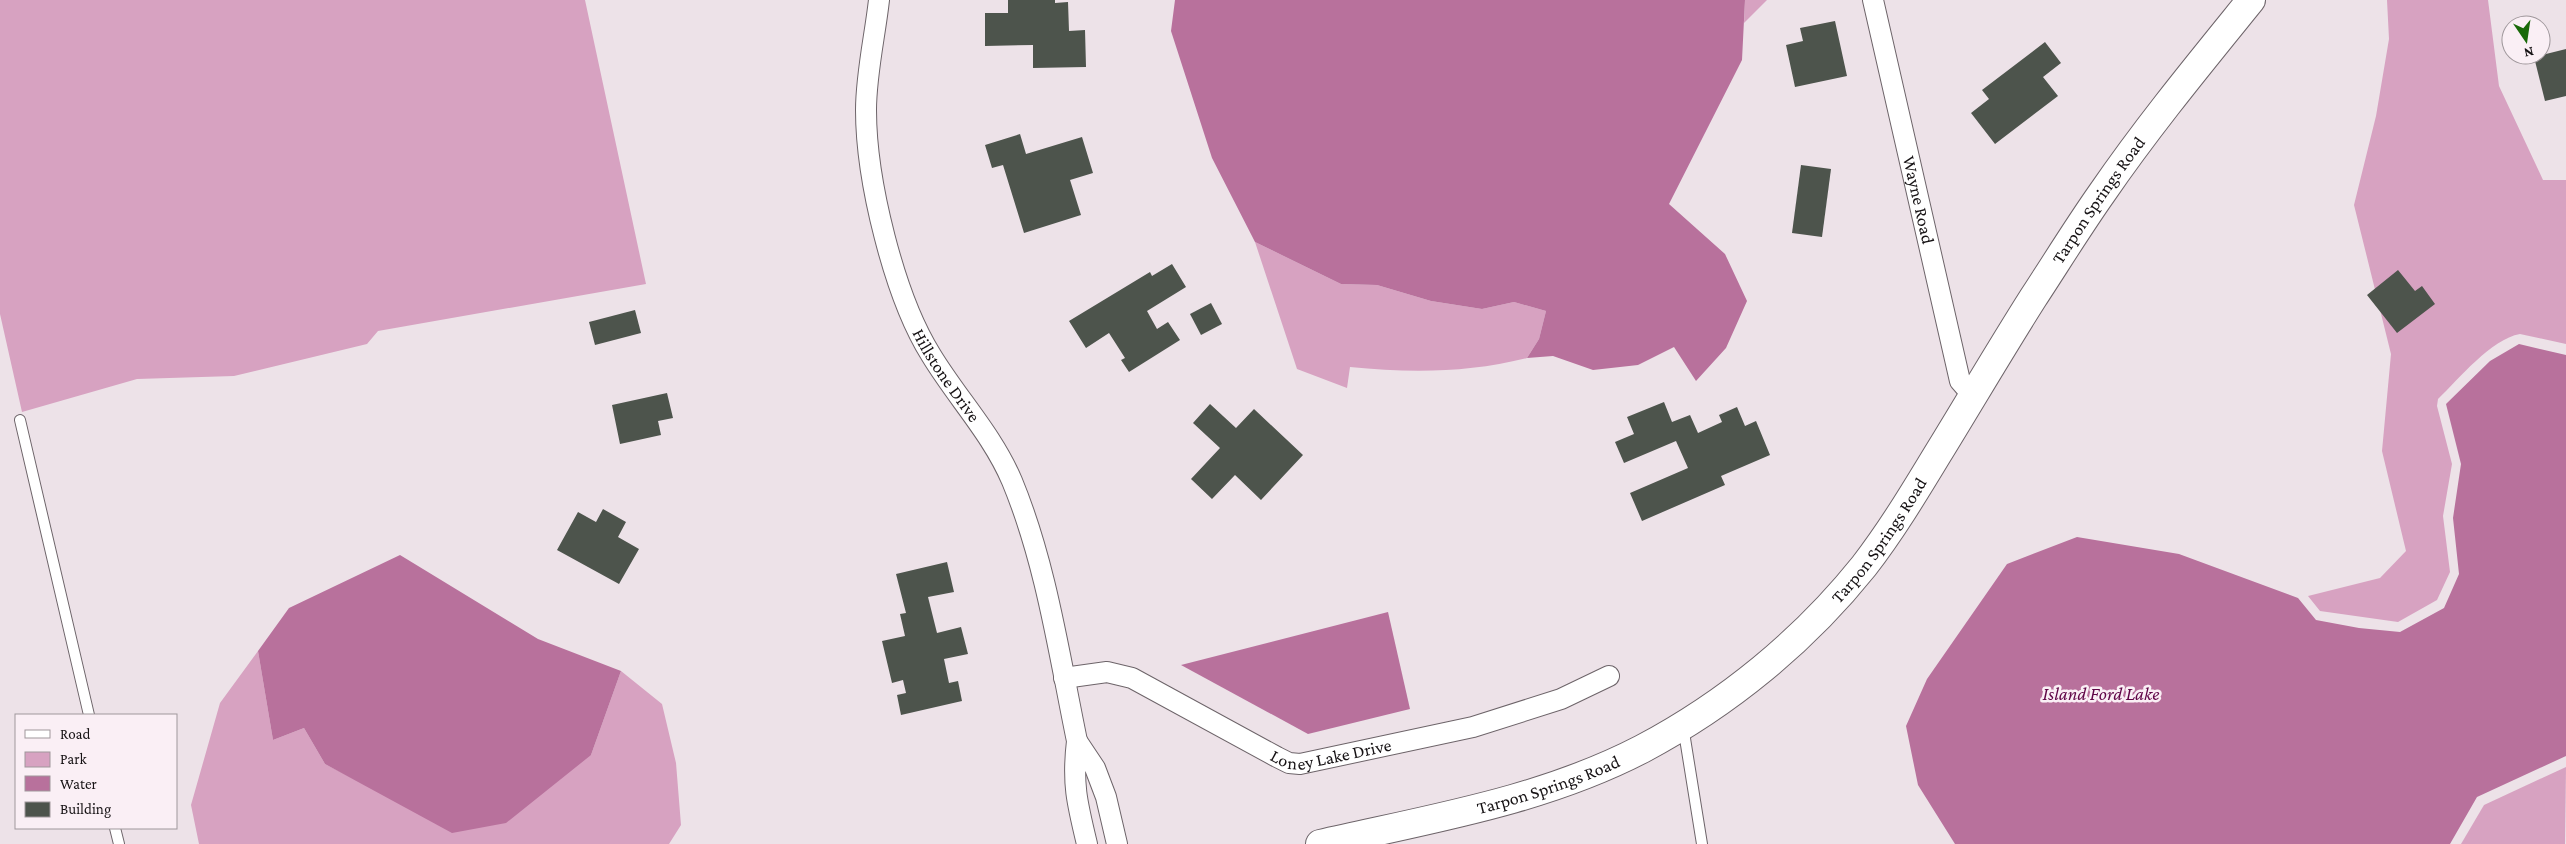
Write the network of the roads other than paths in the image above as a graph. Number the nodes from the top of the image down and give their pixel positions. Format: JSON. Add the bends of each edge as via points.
{"nodes":[{"id":1,"x":879,"y":0,"type":"edge"},
{"id":2,"x":1873,"y":0,"type":"edge"},
{"id":3,"x":2251,"y":0,"type":"edge"},
{"id":4,"x":1973,"y":396,"type":"junction"},
{"id":5,"x":20,"y":420,"type":"dead end"},
{"id":6,"x":1609,"y":676,"type":"dead end"},
{"id":7,"x":1064,"y":678,"type":"junction"},
{"id":8,"x":89,"y":714,"type":"edge"},
{"id":9,"x":1683,"y":726,"type":"junction"},
{"id":10,"x":1077,"y":740,"type":"junction"},
{"id":11,"x":1106,"y":797,"type":"junction"},
{"id":12,"x":1077,"y":804,"type":"junction"},
{"id":13,"x":115,"y":829,"type":"edge"},
{"id":14,"x":119,"y":844,"type":"edge"},
{"id":15,"x":1087,"y":844,"type":"edge"},
{"id":16,"x":1117,"y":844,"type":"edge"},
{"id":17,"x":1320,"y":844,"type":"edge"},
{"id":18,"x":1702,"y":844,"type":"edge"}],
"edges":[{"from":1,"to":7,"type":"street","name":"Hillstone Drive","via":[[866,109],[871,163],[892,260],[912,319],[931,355],[984,430],[1011,479],[1034,546]]},
{"from":2,"to":4,"type":"street","name":"Wayne Road","via":[[1960,381]]},
{"from":3,"to":4,"type":"main road","name":"Tarpon Springs Road","via":[[2102,192]]},
{"from":4,"to":9,"type":"main road","name":"Tarpon Springs Road","via":[[1897,519],[1846,588],[1791,644]]},
{"from":5,"to":8,"type":"lane"},
{"from":6,"to":7,"type":"street","name":"Loney Lake Drive","via":[[1561,699],[1472,727],[1300,764],[1277,757],[1132,678],[1107,672]]},
{"from":7,"to":10,"type":"street","name":"Hillstone Drive"},
{"from":9,"to":17,"type":"main road","name":"Tarpon Springs Road","via":[[1640,750],[1552,787],[1473,809]]},
{"from":9,"to":18,"type":"lane"},
{"from":10,"to":11,"type":"street","name":"Hillstone Drive","via":[[1096,768]]},
{"from":10,"to":12,"type":"street","name":"Hillstone Drive","via":[[1074,773]]},
{"from":11,"to":12,"type":"street"},
{"from":11,"to":16,"type":"street","name":"Hillstone Drive"},
{"from":12,"to":15,"type":"street","name":"Hillstone Drive"},
{"from":13,"to":14,"type":"lane"}]}
